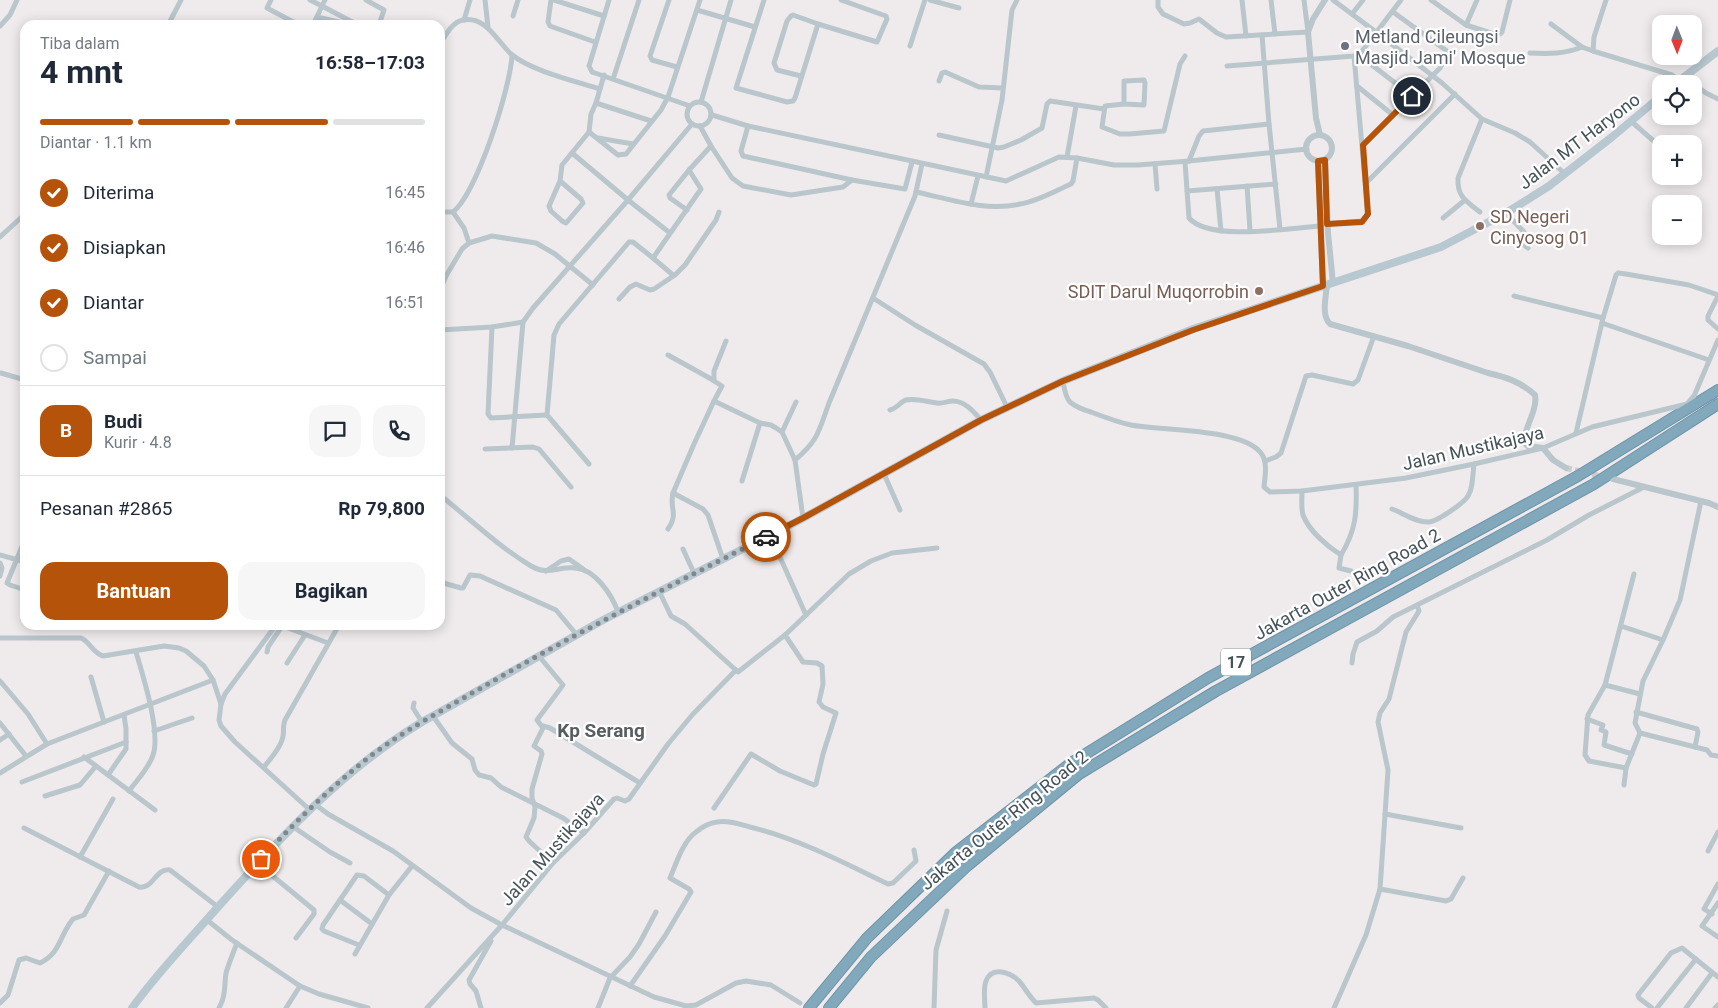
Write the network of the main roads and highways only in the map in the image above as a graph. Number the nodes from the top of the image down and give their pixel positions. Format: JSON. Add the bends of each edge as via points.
{"nodes":[{"id":1,"x":1718,"y":51,"type":"edge"},
{"id":2,"x":1687,"y":75,"type":"edge"},
{"id":3,"x":1652,"y":104,"type":"edge"},
{"id":4,"x":1718,"y":390,"type":"edge"},
{"id":5,"x":1718,"y":404,"type":"edge"},
{"id":6,"x":804,"y":1005,"type":"edge"},
{"id":7,"x":132,"y":1008,"type":"edge"},
{"id":8,"x":829,"y":1008,"type":"edge"}],
"edges":[{"from":1,"to":2,"type":"main road"},
{"from":3,"to":7,"type":"main road","name":"Jalan MT Haryono","via":[[1549,186],[1506,214],[1441,248],[1202,326],[1063,381],[1007,407],[803,518],[576,634],[398,736],[368,758],[292,826],[159,973]]},
{"from":4,"to":6,"type":"highway","name":"Jakarta Outer Ring Road 2","number":"17","via":[[1578,476],[1208,678],[1071,763],[955,854],[867,938]]},
{"from":5,"to":8,"type":"highway","name":"Jakarta Outer Ring Road 2","number":"17","via":[[1594,484],[1216,691],[1079,774],[967,866],[872,957]]}]}
